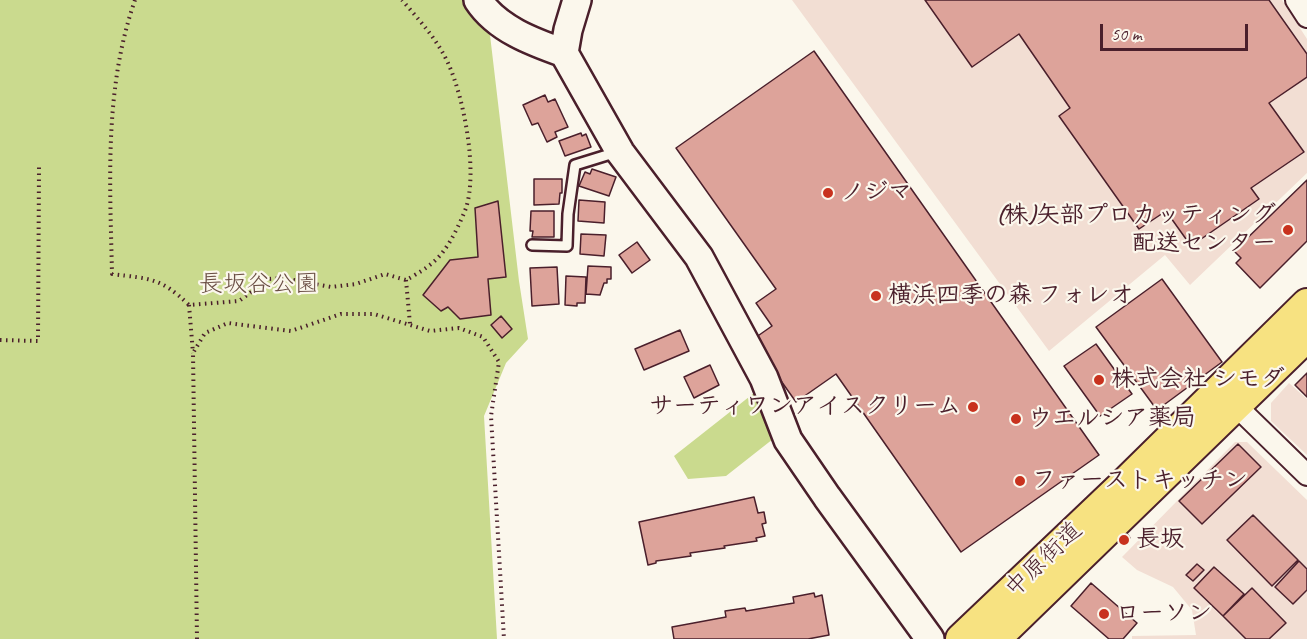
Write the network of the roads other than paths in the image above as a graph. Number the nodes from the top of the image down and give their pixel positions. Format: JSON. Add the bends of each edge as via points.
{"nodes":[{"id":1,"x":478,"y":0,"type":"edge"},
{"id":2,"x":577,"y":0,"type":"edge"},
{"id":3,"x":1296,"y":0,"type":"edge"},
{"id":4,"x":1307,"y":17,"type":"edge"},
{"id":5,"x":564,"y":53,"type":"junction"},
{"id":6,"x":620,"y":152,"type":"junction"},
{"id":7,"x":532,"y":245,"type":"dead end"},
{"id":8,"x":1307,"y":304,"type":"edge"},
{"id":9,"x":1307,"y":336,"type":"edge"},
{"id":10,"x":1227,"y":398,"type":"junction"},
{"id":11,"x":1307,"y":475,"type":"edge"},
{"id":12,"x":930,"y":639,"type":"edge"},
{"id":13,"x":961,"y":639,"type":"edge"},
{"id":14,"x":995,"y":639,"type":"edge"}],
"edges":[{"from":1,"to":5,"type":"street","via":[[506,28]]},
{"from":2,"to":5,"type":"street"},
{"from":3,"to":4,"type":"street"},
{"from":5,"to":6,"type":"street"},
{"from":6,"to":7,"type":"lane","via":[[575,165],[567,246]]},
{"from":6,"to":12,"type":"street","via":[[699,257],[764,378],[788,440]]},
{"from":8,"to":10,"type":"main road","name":"中原街道"},
{"from":9,"to":10,"type":"main road","name":"中原街道"},
{"from":10,"to":11,"type":"street"},
{"from":10,"to":13,"type":"main road","name":"中原街道","via":[[1124,484]]},
{"from":10,"to":14,"type":"main road","name":"中原街道"}]}
